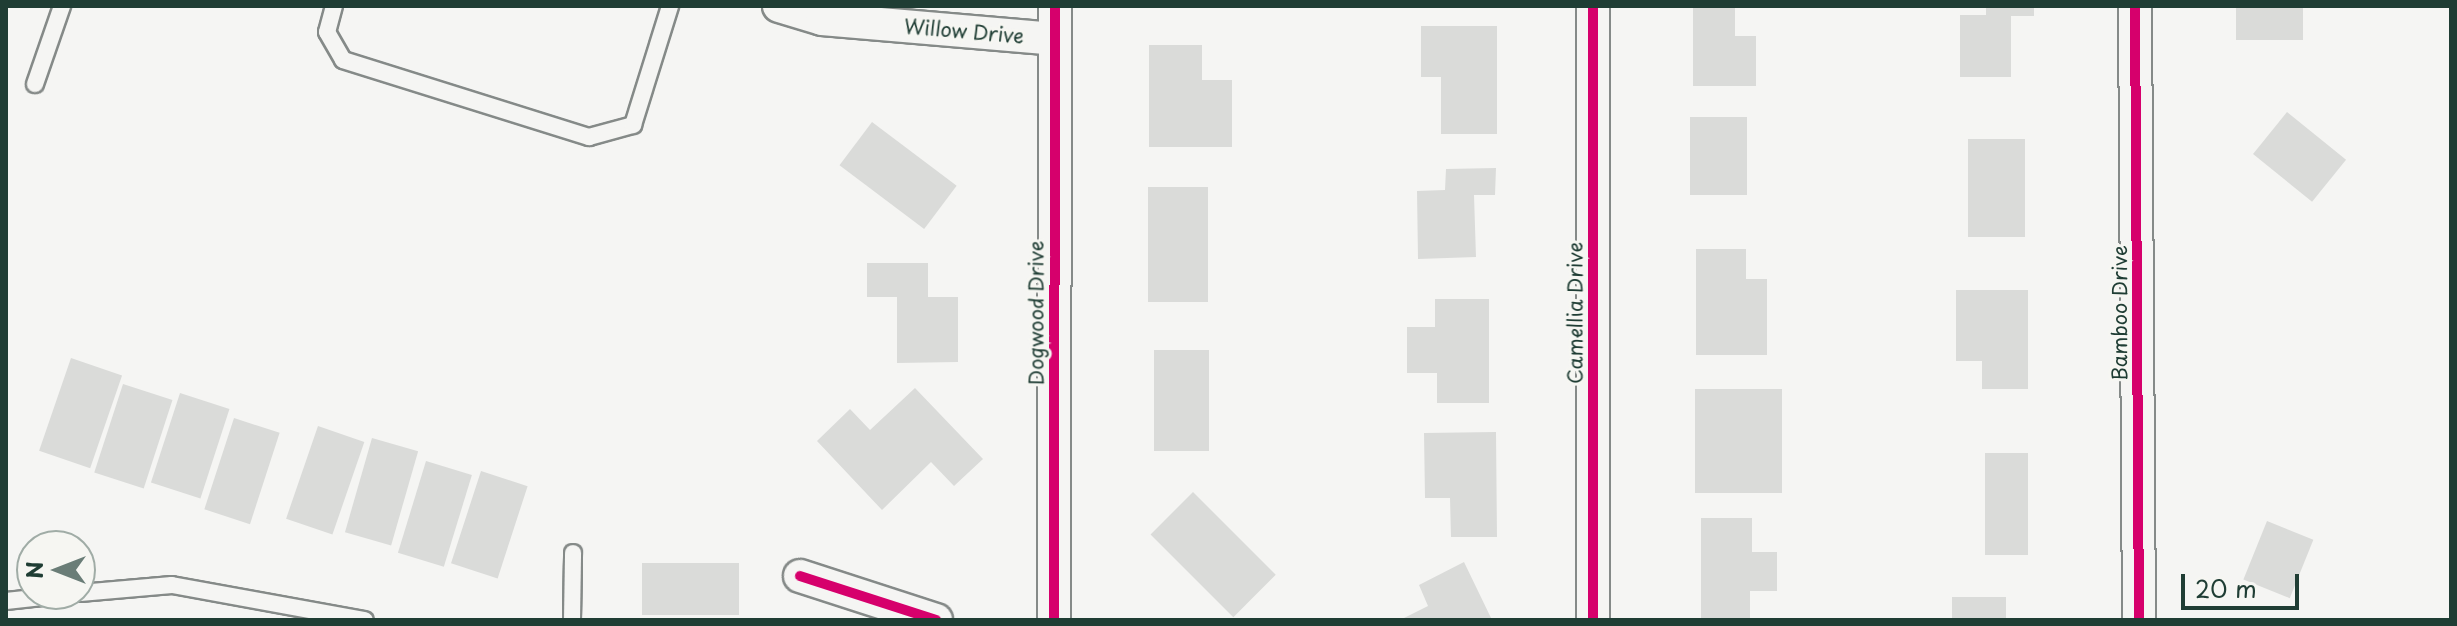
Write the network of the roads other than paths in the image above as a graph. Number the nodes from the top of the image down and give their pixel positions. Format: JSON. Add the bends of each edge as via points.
{"nodes":[{"id":1,"x":62,"y":6,"type":"edge"},
{"id":2,"x":334,"y":6,"type":"edge"},
{"id":3,"x":670,"y":6,"type":"edge"},
{"id":4,"x":779,"y":6,"type":"edge"},
{"id":5,"x":1055,"y":6,"type":"edge"},
{"id":6,"x":1593,"y":6,"type":"edge"},
{"id":7,"x":2135,"y":6,"type":"edge"},
{"id":8,"x":1054,"y":39,"type":"junction"},
{"id":9,"x":35,"y":84,"type":"dead end"},
{"id":10,"x":573,"y":553,"type":"dead end"},
{"id":11,"x":800,"y":576,"type":"dead end"},
{"id":12,"x":96,"y":592,"type":"edge"},
{"id":13,"x":365,"y":620,"type":"edge"},
{"id":14,"x":572,"y":620,"type":"edge"},
{"id":15,"x":936,"y":620,"type":"edge"},
{"id":16,"x":1054,"y":620,"type":"edge"},
{"id":17,"x":1593,"y":620,"type":"edge"},
{"id":18,"x":2139,"y":620,"type":"edge"}],
"edges":[{"from":1,"to":9,"type":"lane"},
{"from":2,"to":3,"type":"lane","via":[[327,32],[343,60],[589,137],[633,125]]},
{"from":4,"to":8,"type":"street","name":"Willow Drive","via":[[822,19]]},
{"from":5,"to":8,"type":"street","name":"Dogwood Drive"},
{"from":6,"to":17,"type":"street","name":"Camellia Drive"},
{"from":7,"to":18,"type":"street","name":"Bamboo Drive"},
{"from":8,"to":16,"type":"street","name":"Dogwood Drive"},
{"from":10,"to":14,"type":"lane"},
{"from":11,"to":15,"type":"street"},
{"from":12,"to":13,"type":"lane","via":[[172,585]]}]}
